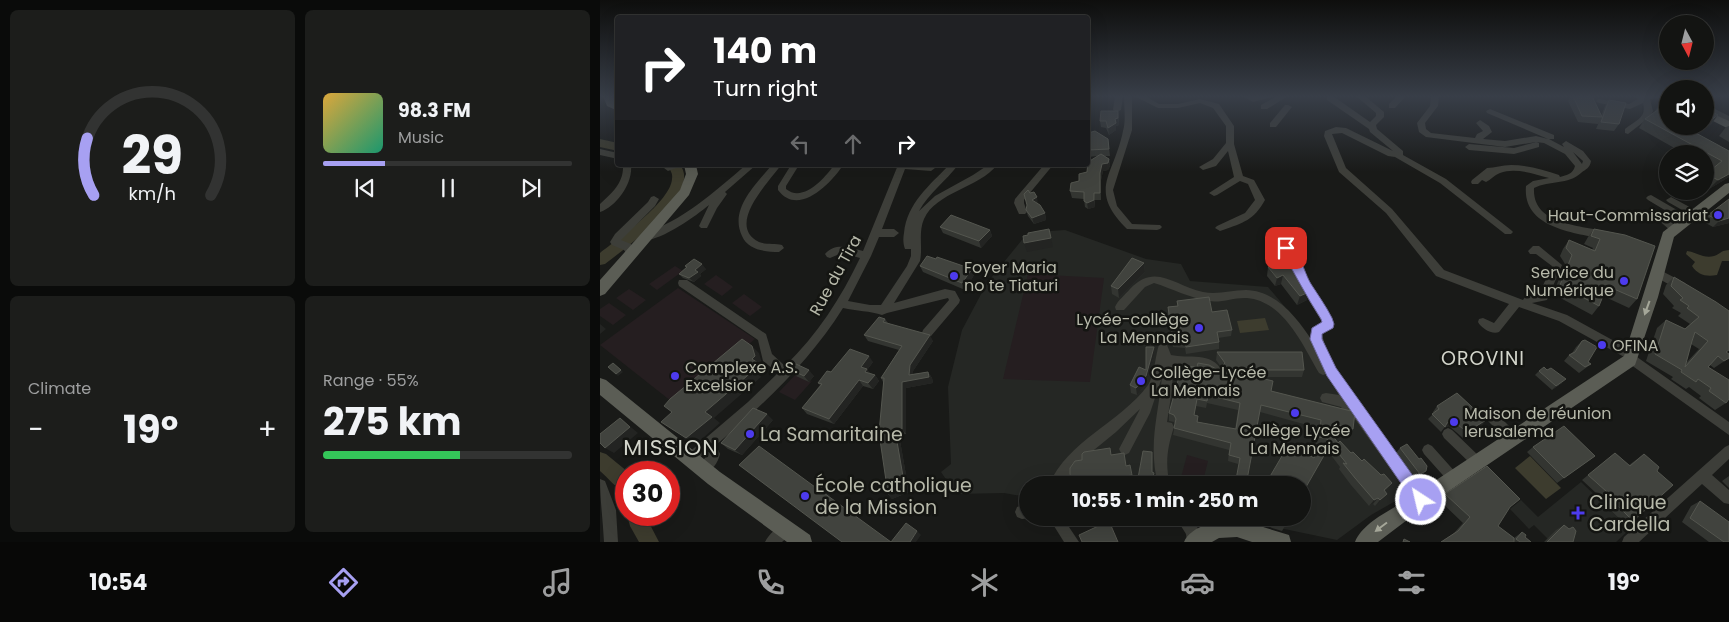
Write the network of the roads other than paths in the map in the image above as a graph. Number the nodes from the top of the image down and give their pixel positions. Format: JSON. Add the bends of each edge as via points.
{"nodes":[{"id":1,"x":1128,"y":121,"type":"edge"},
{"id":2,"x":1227,"y":121,"type":"edge"},
{"id":3,"x":1277,"y":121,"type":"edge"},
{"id":4,"x":1364,"y":121,"type":"edge"},
{"id":5,"x":1377,"y":121,"type":"edge"},
{"id":6,"x":1422,"y":121,"type":"edge"},
{"id":7,"x":1513,"y":121,"type":"edge"},
{"id":8,"x":1640,"y":121,"type":"edge"},
{"id":9,"x":1480,"y":124,"type":"dead end"},
{"id":10,"x":1273,"y":125,"type":"dead end"},
{"id":11,"x":1372,"y":127,"type":"junction"},
{"id":12,"x":1628,"y":131,"type":"dead end"},
{"id":13,"x":1478,"y":140,"type":"junction"},
{"id":14,"x":1546,"y":140,"type":"junction"},
{"id":15,"x":1230,"y":144,"type":"junction"},
{"id":16,"x":1469,"y":147,"type":"dead end"},
{"id":17,"x":600,"y":152,"type":"edge"},
{"id":18,"x":615,"y":155,"type":"edge"},
{"id":19,"x":1396,"y":155,"type":"junction"},
{"id":20,"x":628,"y":167,"type":"edge"},
{"id":21,"x":690,"y":167,"type":"edge"},
{"id":22,"x":749,"y":167,"type":"edge"},
{"id":23,"x":774,"y":167,"type":"edge"},
{"id":24,"x":794,"y":167,"type":"edge"},
{"id":25,"x":837,"y":167,"type":"edge"},
{"id":26,"x":901,"y":167,"type":"edge"},
{"id":27,"x":921,"y":167,"type":"edge"},
{"id":28,"x":952,"y":167,"type":"edge"},
{"id":29,"x":991,"y":167,"type":"edge"},
{"id":30,"x":1047,"y":167,"type":"edge"},
{"id":31,"x":1202,"y":167,"type":"dead end"},
{"id":32,"x":931,"y":168,"type":"dead end"},
{"id":33,"x":1497,"y":170,"type":"junction"},
{"id":34,"x":1579,"y":171,"type":"junction"},
{"id":35,"x":1239,"y":178,"type":"junction"},
{"id":36,"x":1486,"y":179,"type":"dead end"},
{"id":37,"x":1566,"y":179,"type":"junction"},
{"id":38,"x":1475,"y":182,"type":"dead end"},
{"id":39,"x":1729,"y":187,"type":"edge"},
{"id":40,"x":1214,"y":193,"type":"dead end"},
{"id":41,"x":718,"y":194,"type":"junction"},
{"id":42,"x":1650,"y":198,"type":"dead end"},
{"id":43,"x":654,"y":199,"type":"dead end"},
{"id":44,"x":1672,"y":200,"type":"dead end"},
{"id":45,"x":600,"y":209,"type":"edge"},
{"id":46,"x":1022,"y":212,"type":"dead end"},
{"id":47,"x":1659,"y":216,"type":"dead end"},
{"id":48,"x":1685,"y":220,"type":"junction"},
{"id":49,"x":704,"y":226,"type":"dead end"},
{"id":50,"x":1156,"y":226,"type":"dead end"},
{"id":51,"x":1220,"y":228,"type":"dead end"},
{"id":52,"x":876,"y":232,"type":"junction"},
{"id":53,"x":1508,"y":232,"type":"dead end"},
{"id":54,"x":894,"y":233,"type":"dead end"},
{"id":55,"x":1615,"y":237,"type":"edge"},
{"id":56,"x":631,"y":244,"type":"junction"},
{"id":57,"x":779,"y":248,"type":"dead end"},
{"id":58,"x":1286,"y":248,"type":"dead end"},
{"id":59,"x":1534,"y":251,"type":"dead end"},
{"id":60,"x":830,"y":254,"type":"dead end"},
{"id":61,"x":866,"y":256,"type":"junction"},
{"id":62,"x":916,"y":257,"type":"junction"},
{"id":63,"x":1658,"y":273,"type":"junction"},
{"id":64,"x":683,"y":283,"type":"dead end"},
{"id":65,"x":600,"y":290,"type":"edge"},
{"id":66,"x":1692,"y":292,"type":"edge"},
{"id":67,"x":842,"y":303,"type":"junction"},
{"id":68,"x":1520,"y":304,"type":"junction"},
{"id":69,"x":1120,"y":307,"type":"dead end"},
{"id":70,"x":882,"y":311,"type":"junction"},
{"id":71,"x":1483,"y":322,"type":"dead end"},
{"id":72,"x":927,"y":333,"type":"edge"},
{"id":73,"x":1632,"y":357,"type":"junction"},
{"id":74,"x":1166,"y":359,"type":"junction"},
{"id":75,"x":785,"y":372,"type":"junction"},
{"id":76,"x":1216,"y":372,"type":"edge"},
{"id":77,"x":600,"y":385,"type":"edge"},
{"id":78,"x":1154,"y":386,"type":"junction"},
{"id":79,"x":1326,"y":398,"type":"dead end"},
{"id":80,"x":1345,"y":402,"type":"junction"},
{"id":81,"x":1491,"y":416,"type":"dead end"},
{"id":82,"x":1168,"y":427,"type":"dead end"},
{"id":83,"x":1729,"y":427,"type":"edge"},
{"id":84,"x":1448,"y":434,"type":"dead end"},
{"id":85,"x":1514,"y":439,"type":"junction"},
{"id":86,"x":1125,"y":449,"type":"dead end"},
{"id":87,"x":1428,"y":450,"type":"dead end"},
{"id":88,"x":1729,"y":451,"type":"edge"},
{"id":89,"x":1160,"y":454,"type":"junction"},
{"id":90,"x":1477,"y":462,"type":"junction"},
{"id":91,"x":697,"y":463,"type":"junction"},
{"id":92,"x":1702,"y":475,"type":"junction"},
{"id":93,"x":1059,"y":476,"type":"edge"},
{"id":94,"x":1162,"y":476,"type":"edge"},
{"id":95,"x":1453,"y":478,"type":"junction"},
{"id":96,"x":600,"y":485,"type":"edge"},
{"id":97,"x":1729,"y":498,"type":"edge"},
{"id":98,"x":1419,"y":501,"type":"junction"},
{"id":99,"x":1061,"y":526,"type":"edge"},
{"id":100,"x":1189,"y":526,"type":"edge"},
{"id":101,"x":785,"y":530,"type":"junction"},
{"id":102,"x":611,"y":542,"type":"edge"},
{"id":103,"x":772,"y":542,"type":"edge"},
{"id":104,"x":803,"y":542,"type":"edge"},
{"id":105,"x":1072,"y":542,"type":"edge"},
{"id":106,"x":1194,"y":542,"type":"edge"},
{"id":107,"x":1282,"y":542,"type":"edge"},
{"id":108,"x":1364,"y":542,"type":"edge"},
{"id":109,"x":1630,"y":542,"type":"edge"}],
"edges":[{"from":1,"to":50,"type":"street","via":[[1109,190],[1109,201],[1130,227]]},
{"from":2,"to":15,"type":"street","via":[[1230,126]]},
{"from":3,"to":10,"type":"street"},
{"from":4,"to":11,"type":"street"},
{"from":5,"to":11,"type":"street"},
{"from":6,"to":13,"type":"street","via":[[1422,130],[1429,135]]},
{"from":7,"to":34,"type":"street","via":[[1574,149],[1587,161]]},
{"from":8,"to":12,"type":"street"},
{"from":9,"to":13,"type":"street","via":[[1488,132]]},
{"from":11,"to":19,"type":"street","via":[[1398,150],[1400,153]]},
{"from":13,"to":14,"type":"street","via":[[1505,144]]},
{"from":14,"to":16,"type":"street","via":[[1514,152]]},
{"from":14,"to":34,"type":"street","via":[[1572,155]]},
{"from":15,"to":31,"type":"street","via":[[1213,165]]},
{"from":15,"to":35,"type":"street"},
{"from":17,"to":18,"type":"street"},
{"from":19,"to":53,"type":"street","via":[[1443,181]]},
{"from":19,"to":68,"type":"street","via":[[1343,130],[1328,133],[1342,170],[1389,211],[1440,273]]},
{"from":20,"to":45,"type":"street","via":[[622,186]]},
{"from":21,"to":56,"type":"main road","via":[[692,174],[685,192]]},
{"from":22,"to":41,"type":"street"},
{"from":23,"to":57,"type":"street","via":[[749,201],[743,224],[751,241],[768,248]]},
{"from":24,"to":25,"type":"street","via":[[782,186],[784,193],[793,196],[819,188]]},
{"from":26,"to":52,"type":"street","name":"Rue du Tira"},
{"from":27,"to":32,"type":"street"},
{"from":28,"to":62,"type":"street","via":[[913,212],[908,246]]},
{"from":29,"to":62,"type":"street","via":[[924,211],[916,233]]},
{"from":30,"to":46,"type":"street","via":[[1020,199]]},
{"from":33,"to":36,"type":"street"},
{"from":33,"to":37,"type":"street","via":[[1523,169]]},
{"from":33,"to":38,"type":"street","via":[[1486,172]]},
{"from":34,"to":37,"type":"street","via":[[1576,176]]},
{"from":35,"to":40,"type":"street"},
{"from":35,"to":51,"type":"street","via":[[1251,182],[1260,200],[1255,211]]},
{"from":37,"to":55,"type":"street","via":[[1530,186],[1529,196],[1536,209],[1560,226]]},
{"from":39,"to":48,"type":"main road"},
{"from":41,"to":49,"type":"street","via":[[722,193]]},
{"from":41,"to":56,"type":"street","via":[[658,233]]},
{"from":42,"to":48,"type":"street"},
{"from":43,"to":56,"type":"street","via":[[615,242]]},
{"from":44,"to":48,"type":"street"},
{"from":47,"to":48,"type":"street"},
{"from":48,"to":63,"type":"main road","via":[[1668,235],[1659,254]]},
{"from":52,"to":54,"type":"street","name":"Rue du Tira"},
{"from":52,"to":61,"type":"street","name":"Rue du Tira"},
{"from":56,"to":65,"type":"main road"},
{"from":58,"to":98,"type":"street","via":[[1326,318],[1328,324],[1316,332],[1316,339],[1331,372]]},
{"from":59,"to":68,"type":"street","via":[[1557,265],[1543,297]]},
{"from":60,"to":61,"type":"street","via":[[841,250]]},
{"from":61,"to":67,"type":"street","name":"Rue du Tira"},
{"from":62,"to":70,"type":"street"},
{"from":63,"to":66,"type":"street"},
{"from":63,"to":73,"type":"main road","one_way":true},
{"from":64,"to":75,"type":"street","via":[[762,337],[769,359]]},
{"from":67,"to":70,"type":"street"},
{"from":67,"to":75,"type":"street","name":"Rue du Tira","via":[[814,342]]},
{"from":68,"to":71,"type":"street","via":[[1495,329]]},
{"from":68,"to":73,"type":"street","via":[[1563,318]]},
{"from":69,"to":80,"type":"street","via":[[1140,284],[1154,279],[1211,297],[1249,294],[1262,298],[1279,308],[1296,326]]},
{"from":70,"to":72,"type":"street","via":[[951,294],[955,300]]},
{"from":73,"to":83,"type":"street"},
{"from":73,"to":85,"type":"main road"},
{"from":74,"to":76,"type":"street","via":[[1205,362]]},
{"from":74,"to":78,"type":"street","via":[[1163,348]]},
{"from":74,"to":89,"type":"street","via":[[1167,381],[1157,441]]},
{"from":75,"to":91,"type":"street","name":"Rue du Tira","via":[[709,444],[715,456]]},
{"from":77,"to":91,"type":"main road"},
{"from":78,"to":86,"type":"street","via":[[1148,410]]},
{"from":78,"to":93,"type":"street","via":[[1114,427],[1074,457]]},
{"from":79,"to":80,"type":"street"},
{"from":80,"to":98,"type":"street"},
{"from":81,"to":85,"type":"street"},
{"from":82,"to":89,"type":"street"},
{"from":84,"to":90,"type":"street"},
{"from":85,"to":90,"type":"main road"},
{"from":87,"to":95,"type":"street"},
{"from":88,"to":92,"type":"street"},
{"from":89,"to":94,"type":"street"},
{"from":90,"to":95,"type":"main road"},
{"from":91,"to":101,"type":"main road"},
{"from":92,"to":97,"type":"street"},
{"from":92,"to":109,"type":"street"},
{"from":95,"to":98,"type":"main road"},
{"from":96,"to":102,"type":"street","via":[[609,510]]},
{"from":98,"to":108,"type":"main road","one_way":true},
{"from":99,"to":105,"type":"street"},
{"from":100,"to":106,"type":"street"},
{"from":101,"to":103,"type":"street"},
{"from":101,"to":104,"type":"main road"},
{"from":106,"to":107,"type":"main road","via":[[1217,529],[1237,528]]}]}
